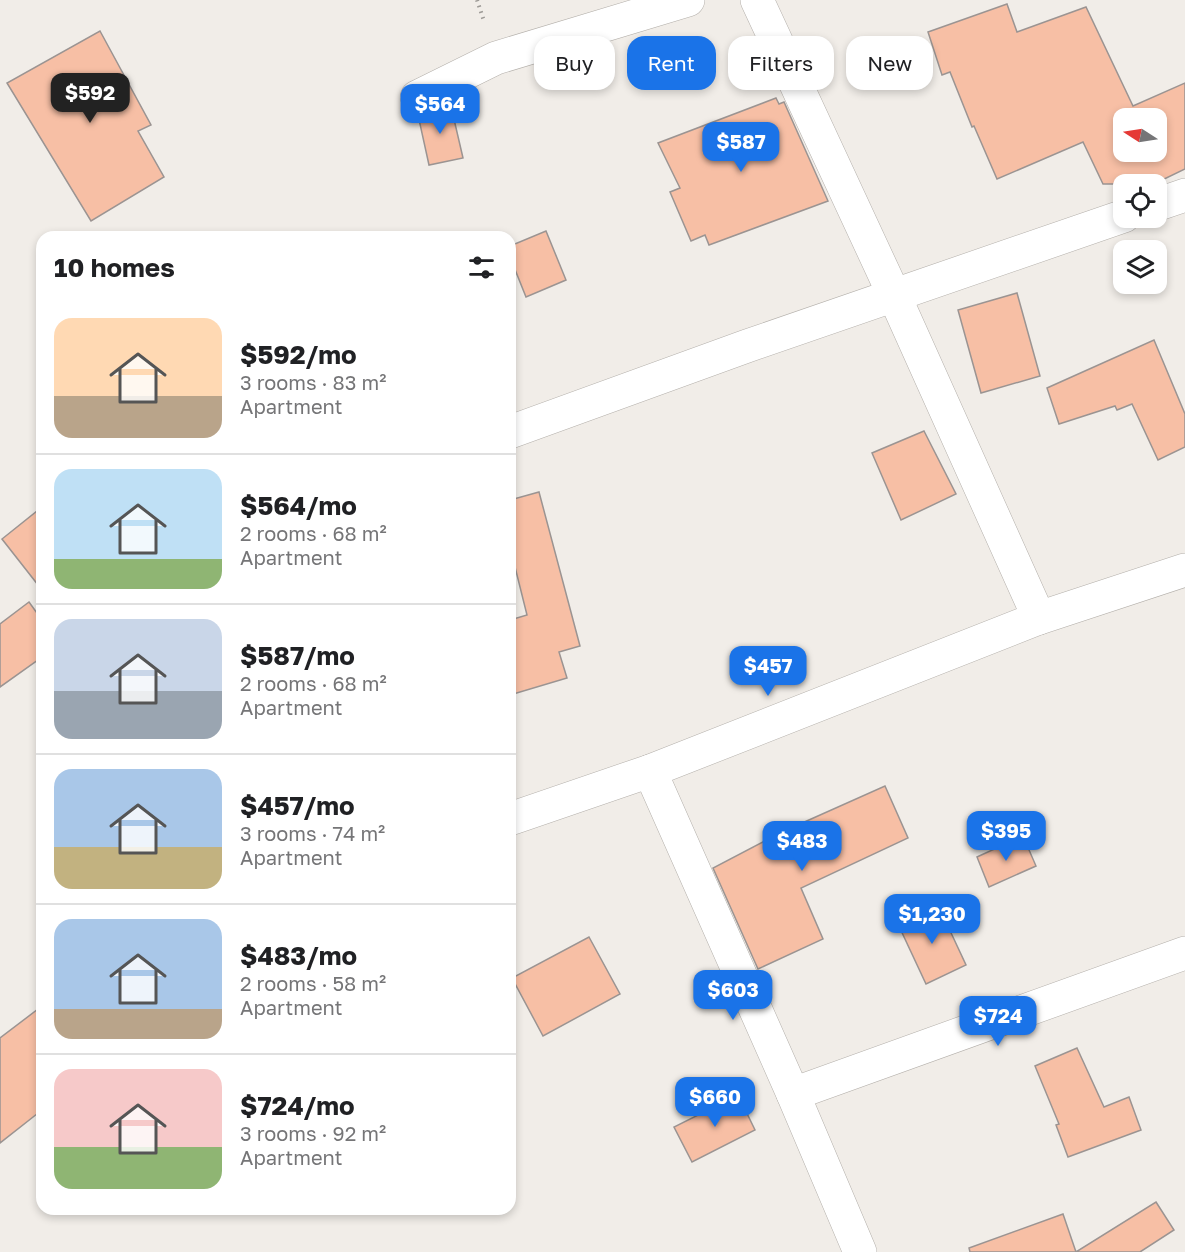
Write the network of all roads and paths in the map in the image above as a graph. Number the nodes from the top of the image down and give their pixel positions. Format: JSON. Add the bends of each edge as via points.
{"nodes":[{"id":1,"x":688,"y":0,"type":"edge"},
{"id":2,"x":758,"y":0,"type":"edge"},
{"id":3,"x":417,"y":97,"type":"dead end"},
{"id":4,"x":1185,"y":195,"type":"edge"},
{"id":5,"x":1167,"y":201,"type":"edge"},
{"id":6,"x":1113,"y":220,"type":"edge"},
{"id":7,"x":894,"y":295,"type":"junction"},
{"id":8,"x":516,"y":430,"type":"edge"},
{"id":9,"x":1185,"y":570,"type":"edge"},
{"id":10,"x":1039,"y":618,"type":"junction"},
{"id":11,"x":650,"y":771,"type":"junction"},
{"id":12,"x":516,"y":817,"type":"edge"},
{"id":13,"x":1185,"y":953,"type":"edge"},
{"id":14,"x":793,"y":1094,"type":"junction"},
{"id":15,"x":860,"y":1252,"type":"edge"}],
"edges":[{"from":1,"to":3,"type":"street","via":[[496,58]]},
{"from":2,"to":7,"type":"street"},
{"from":4,"to":5,"type":"street"},
{"from":6,"to":7,"type":"street"},
{"from":7,"to":8,"type":"street"},
{"from":7,"to":10,"type":"street"},
{"from":9,"to":10,"type":"street"},
{"from":10,"to":11,"type":"street"},
{"from":11,"to":12,"type":"street"},
{"from":11,"to":14,"type":"street"},
{"from":13,"to":14,"type":"street"},
{"from":14,"to":15,"type":"street"}]}
